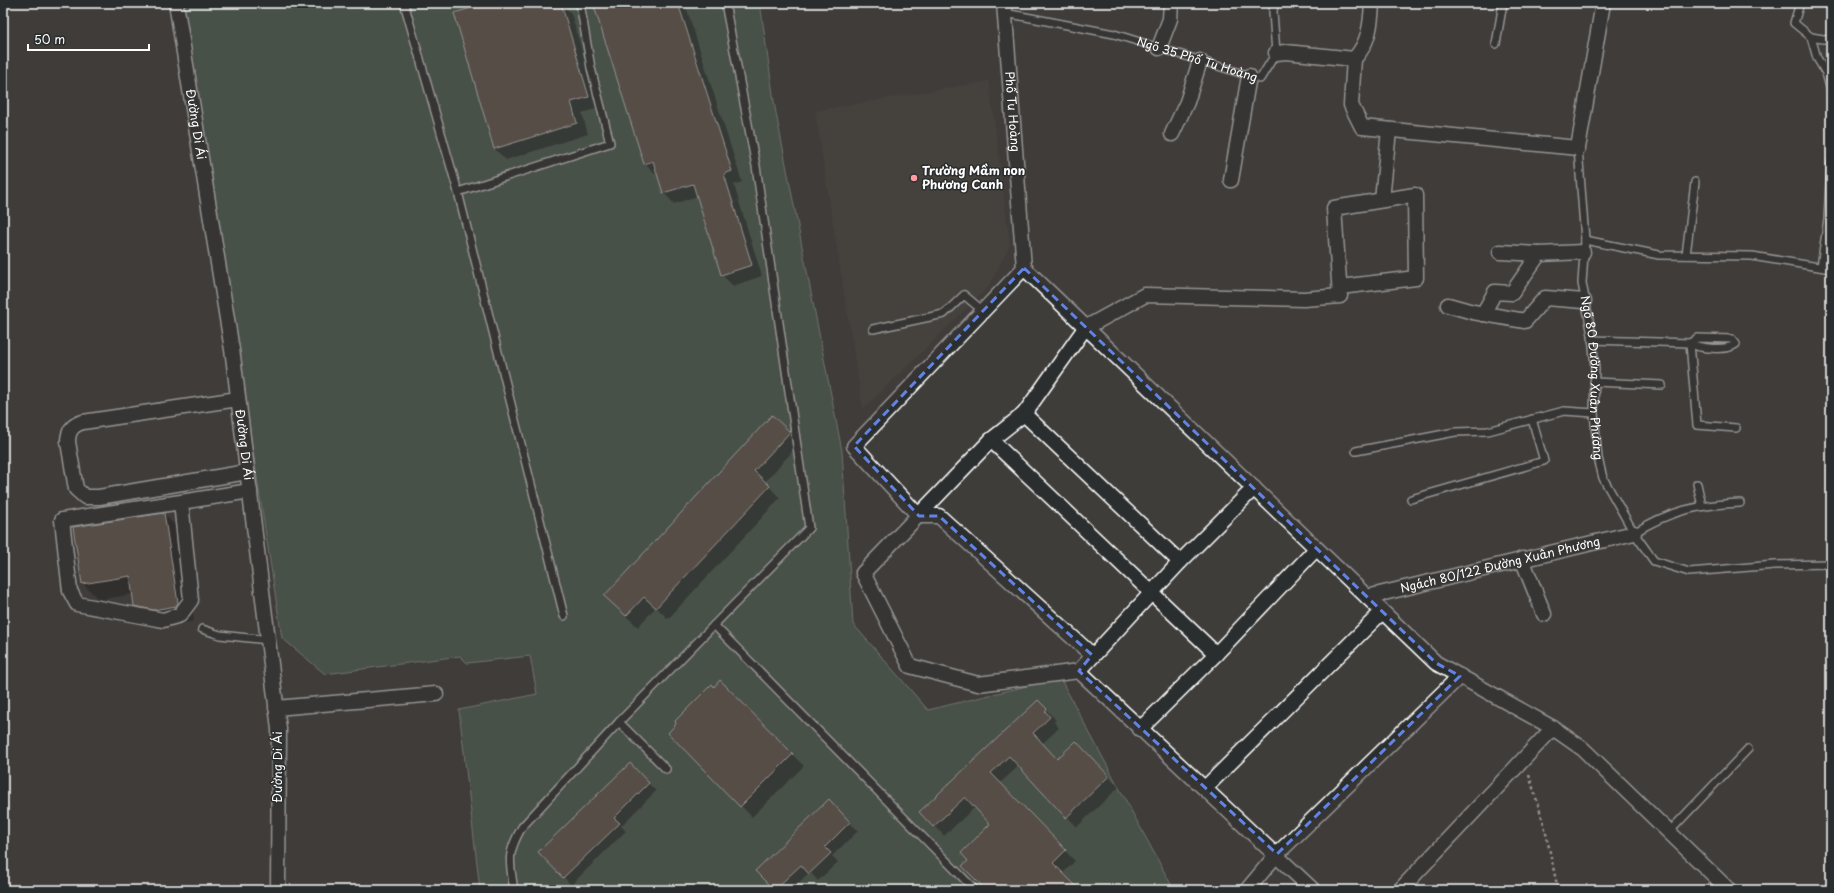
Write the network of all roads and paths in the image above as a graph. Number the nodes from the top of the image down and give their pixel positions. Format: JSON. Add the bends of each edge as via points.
{"nodes":[{"id":1,"x":176,"y":3,"type":"edge"},
{"id":2,"x":404,"y":3,"type":"edge"},
{"id":3,"x":580,"y":3,"type":"edge"},
{"id":4,"x":725,"y":3,"type":"edge"},
{"id":5,"x":1171,"y":3,"type":"edge"},
{"id":6,"x":1274,"y":3,"type":"edge"},
{"id":7,"x":1372,"y":3,"type":"edge"},
{"id":8,"x":1503,"y":3,"type":"edge"},
{"id":9,"x":1603,"y":3,"type":"edge"},
{"id":10,"x":1800,"y":3,"type":"edge"},
{"id":11,"x":1004,"y":8,"type":"edge"},
{"id":12,"x":1811,"y":37,"type":"junction"},
{"id":13,"x":1831,"y":39,"type":"edge"},
{"id":14,"x":1496,"y":44,"type":"dead end"},
{"id":15,"x":1158,"y":48,"type":"junction"},
{"id":16,"x":1276,"y":53,"type":"junction"},
{"id":17,"x":1354,"y":59,"type":"junction"},
{"id":18,"x":1200,"y":61,"type":"junction"},
{"id":19,"x":1829,"y":72,"type":"edge"},
{"id":20,"x":1249,"y":76,"type":"junction"},
{"id":21,"x":1831,"y":91,"type":"edge"},
{"id":22,"x":1389,"y":130,"type":"junction"},
{"id":23,"x":1172,"y":134,"type":"dead end"},
{"id":24,"x":1578,"y":148,"type":"junction"},
{"id":25,"x":1831,"y":163,"type":"edge"},
{"id":26,"x":1231,"y":180,"type":"dead end"},
{"id":27,"x":1695,"y":182,"type":"dead end"},
{"id":28,"x":458,"y":192,"type":"junction"},
{"id":29,"x":1382,"y":200,"type":"junction"},
{"id":30,"x":1584,"y":246,"type":"junction"},
{"id":31,"x":1500,"y":252,"type":"dead end"},
{"id":32,"x":1539,"y":254,"type":"junction"},
{"id":33,"x":1686,"y":255,"type":"junction"},
{"id":34,"x":1821,"y":267,"type":"junction"},
{"id":35,"x":1024,"y":268,"type":"junction"},
{"id":36,"x":1831,"y":269,"type":"edge"},
{"id":37,"x":1340,"y":287,"type":"junction"},
{"id":38,"x":1584,"y":301,"type":"junction"},
{"id":39,"x":1448,"y":305,"type":"dead end"},
{"id":40,"x":982,"y":311,"type":"junction"},
{"id":41,"x":1483,"y":314,"type":"junction"},
{"id":42,"x":1085,"y":328,"type":"junction"},
{"id":43,"x":873,"y":329,"type":"dead end"},
{"id":44,"x":1592,"y":340,"type":"junction"},
{"id":45,"x":1690,"y":343,"type":"junction"},
{"id":46,"x":1731,"y":348,"type":"dead end"},
{"id":47,"x":1594,"y":382,"type":"junction"},
{"id":48,"x":1662,"y":385,"type":"dead end"},
{"id":49,"x":238,"y":399,"type":"junction"},
{"id":50,"x":1594,"y":413,"type":"junction"},
{"id":51,"x":1024,"y":414,"type":"junction"},
{"id":52,"x":1532,"y":419,"type":"junction"},
{"id":53,"x":1736,"y":428,"type":"dead end"},
{"id":54,"x":991,"y":440,"type":"junction"},
{"id":55,"x":1356,"y":451,"type":"dead end"},
{"id":56,"x":247,"y":472,"type":"junction"},
{"id":57,"x":1697,"y":484,"type":"dead end"},
{"id":58,"x":1254,"y":488,"type":"junction"},
{"id":59,"x":250,"y":491,"type":"junction"},
{"id":60,"x":1411,"y":499,"type":"dead end"},
{"id":61,"x":180,"y":502,"type":"junction"},
{"id":62,"x":1740,"y":503,"type":"dead end"},
{"id":63,"x":1702,"y":506,"type":"junction"},
{"id":64,"x":919,"y":516,"type":"junction"},
{"id":65,"x":1634,"y":533,"type":"junction"},
{"id":66,"x":1316,"y":549,"type":"junction"},
{"id":67,"x":1522,"y":559,"type":"junction"},
{"id":68,"x":1180,"y":562,"type":"junction"},
{"id":69,"x":1831,"y":564,"type":"edge"},
{"id":70,"x":1151,"y":593,"type":"junction"},
{"id":71,"x":1367,"y":596,"type":"junction"},
{"id":72,"x":1382,"y":612,"type":"junction"},
{"id":73,"x":1544,"y":614,"type":"dead end"},
{"id":74,"x":564,"y":616,"type":"dead end"},
{"id":75,"x":714,"y":625,"type":"junction"},
{"id":76,"x":202,"y":629,"type":"dead end"},
{"id":77,"x":268,"y":640,"type":"junction"},
{"id":78,"x":1216,"y":654,"type":"junction"},
{"id":79,"x":1092,"y":655,"type":"junction"},
{"id":80,"x":1079,"y":671,"type":"junction"},
{"id":81,"x":1460,"y":676,"type":"junction"},
{"id":82,"x":436,"y":694,"type":"dead end"},
{"id":83,"x":276,"y":708,"type":"junction"},
{"id":84,"x":619,"y":722,"type":"junction"},
{"id":85,"x":1554,"y":728,"type":"junction"},
{"id":86,"x":1140,"y":729,"type":"junction"},
{"id":87,"x":1748,"y":749,"type":"dead end"},
{"id":88,"x":1524,"y":760,"type":"junction"},
{"id":89,"x":666,"y":769,"type":"dead end"},
{"id":90,"x":1205,"y":788,"type":"junction"},
{"id":91,"x":1669,"y":832,"type":"junction"},
{"id":92,"x":1276,"y":854,"type":"junction"},
{"id":93,"x":278,"y":890,"type":"edge"},
{"id":94,"x":514,"y":890,"type":"edge"},
{"id":95,"x":974,"y":890,"type":"edge"},
{"id":96,"x":1247,"y":890,"type":"edge"},
{"id":97,"x":1313,"y":890,"type":"edge"},
{"id":98,"x":1400,"y":890,"type":"edge"},
{"id":99,"x":1558,"y":890,"type":"edge"},
{"id":100,"x":1729,"y":890,"type":"edge"}],
"edges":[{"from":1,"to":49,"type":"street","name":"Đường Di Ái"},
{"from":2,"to":28,"type":"lane"},
{"from":3,"to":28,"type":"lane","via":[[591,68],[610,143]]},
{"from":4,"to":75,"type":"lane","via":[[756,166],[809,528]]},
{"from":5,"to":15,"type":"street","via":[[1170,19]]},
{"from":6,"to":16,"type":"lane"},
{"from":7,"to":17,"type":"street","via":[[1371,28],[1362,51]]},
{"from":8,"to":14,"type":"lane"},
{"from":9,"to":24,"type":"street","name":"Ngõ 80 Đường Xuân Phương"},
{"from":10,"to":12,"type":"lane","via":[[1794,23]]},
{"from":11,"to":15,"type":"lane","name":"Ngõ 35 Phố Tu Hoàng","via":[[1114,34]]},
{"from":11,"to":35,"type":"street","name":"Phố Tu Hoàng"},
{"from":12,"to":13,"type":"lane"},
{"from":12,"to":19,"type":"lane","via":[[1817,58]]},
{"from":15,"to":18,"type":"lane","name":"Ngõ 35 Phố Tu Hoàng"},
{"from":16,"to":17,"type":"street"},
{"from":16,"to":20,"type":"lane","name":"Ngõ 35 Phố Tu Hoàng","via":[[1260,79]]},
{"from":17,"to":22,"type":"street","via":[[1351,104],[1362,127]]},
{"from":18,"to":20,"type":"lane","name":"Ngõ 35 Phố Tu Hoàng"},
{"from":18,"to":23,"type":"street","via":[[1187,102]]},
{"from":19,"to":21,"type":"lane"},
{"from":20,"to":26,"type":"street"},
{"from":22,"to":24,"type":"street"},
{"from":22,"to":29,"type":"street"},
{"from":24,"to":30,"type":"lane","name":"Ngõ 80 Đường Xuân Phương"},
{"from":25,"to":34,"type":"lane","via":[[1828,219]]},
{"from":27,"to":33,"type":"lane"},
{"from":28,"to":74,"type":"lane"},
{"from":29,"to":37,"type":"street","via":[[1334,208]]},
{"from":29,"to":37,"type":"street","via":[[1415,195],[1416,278]]},
{"from":30,"to":32,"type":"street"},
{"from":30,"to":33,"type":"lane"},
{"from":30,"to":38,"type":"lane","name":"Ngõ 80 Đường Xuân Phương"},
{"from":31,"to":32,"type":"street"},
{"from":32,"to":41,"type":"street","via":[[1512,293],[1495,292]]},
{"from":33,"to":34,"type":"lane","via":[[1752,256]]},
{"from":34,"to":36,"type":"lane"},
{"from":35,"to":40,"type":"street"},
{"from":35,"to":42,"type":"street"},
{"from":37,"to":42,"type":"street","via":[[1340,296],[1304,299],[1145,295]]},
{"from":38,"to":41,"type":"street","via":[[1545,298],[1525,320]]},
{"from":38,"to":44,"type":"lane","name":"Ngõ 80 Đường Xuân Phương"},
{"from":39,"to":41,"type":"street"},
{"from":40,"to":43,"type":"lane","via":[[964,295],[944,314]]},
{"from":40,"to":64,"type":"street","via":[[854,446]]},
{"from":42,"to":51,"type":"street"},
{"from":42,"to":58,"type":"street"},
{"from":44,"to":45,"type":"lane"},
{"from":44,"to":47,"type":"lane","name":"Ngõ 80 Đường Xuân Phương"},
{"from":45,"to":46,"type":"lane","via":[[1698,338],[1732,339],[1736,344]]},
{"from":45,"to":53,"type":"lane","via":[[1697,426]]},
{"from":47,"to":48,"type":"lane"},
{"from":47,"to":50,"type":"lane","name":"Ngõ 80 Đường Xuân Phương"},
{"from":49,"to":56,"type":"street","name":"Đường Di Ái"},
{"from":49,"to":56,"type":"street","via":[[75,424],[68,434],[68,442],[76,489],[85,497],[99,497]]},
{"from":50,"to":52,"type":"lane","via":[[1564,411]]},
{"from":50,"to":65,"type":"lane","name":"Ngõ 80 Đường Xuân Phương","via":[[1598,458],[1603,478]]},
{"from":51,"to":54,"type":"street"},
{"from":51,"to":68,"type":"street"},
{"from":52,"to":55,"type":"lane","via":[[1488,431],[1455,432]]},
{"from":52,"to":60,"type":"lane","via":[[1544,461]]},
{"from":54,"to":64,"type":"street"},
{"from":54,"to":70,"type":"street"},
{"from":56,"to":59,"type":"street","name":"Đường Di Ái"},
{"from":57,"to":63,"type":"lane"},
{"from":58,"to":66,"type":"street"},
{"from":58,"to":68,"type":"street"},
{"from":59,"to":61,"type":"street"},
{"from":59,"to":77,"type":"street","name":"Đường Di Ái"},
{"from":61,"to":61,"type":"street","via":[[190,600],[180,615],[163,620],[77,604],[70,591],[62,520]]},
{"from":62,"to":63,"type":"lane"},
{"from":63,"to":65,"type":"lane","via":[[1655,520]]},
{"from":64,"to":79,"type":"street","via":[[939,516]]},
{"from":64,"to":80,"type":"street","via":[[863,574],[910,666],[978,684]]},
{"from":65,"to":67,"type":"street","name":"Ngách 80/122 Đường Xuân Phương"},
{"from":65,"to":69,"type":"lane","name":"Ngõ 80 Đường Xuân Phương","via":[[1654,561],[1689,572],[1774,565]]},
{"from":66,"to":71,"type":"street"},
{"from":66,"to":78,"type":"street"},
{"from":67,"to":71,"type":"street","name":"Ngách 80/122 Đường Xuân Phương"},
{"from":67,"to":73,"type":"street"},
{"from":68,"to":70,"type":"street"},
{"from":70,"to":78,"type":"street"},
{"from":70,"to":79,"type":"street"},
{"from":71,"to":72,"type":"street"},
{"from":72,"to":81,"type":"street","via":[[1436,663]]},
{"from":72,"to":90,"type":"street"},
{"from":75,"to":84,"type":"lane"},
{"from":75,"to":95,"type":"lane"},
{"from":76,"to":77,"type":"lane","via":[[220,635]]},
{"from":77,"to":83,"type":"street","name":"Đường Di Ái"},
{"from":78,"to":86,"type":"street"},
{"from":79,"to":80,"type":"street"},
{"from":80,"to":86,"type":"street"},
{"from":81,"to":85,"type":"street"},
{"from":81,"to":92,"type":"street"},
{"from":82,"to":83,"type":"street"},
{"from":83,"to":93,"type":"street","name":"Đường Di Ái","via":[[279,729]]},
{"from":84,"to":89,"type":"lane"},
{"from":84,"to":94,"type":"lane","via":[[522,827],[512,844],[509,860]]},
{"from":85,"to":88,"type":"street"},
{"from":85,"to":91,"type":"street","via":[[1583,749]]},
{"from":86,"to":90,"type":"street"},
{"from":87,"to":91,"type":"lane"},
{"from":88,"to":98,"type":"street"},
{"from":88,"to":99,"type":"path","via":[[1544,824]]},
{"from":90,"to":92,"type":"street"},
{"from":91,"to":100,"type":"street"},
{"from":92,"to":96,"type":"street"},
{"from":92,"to":97,"type":"street"}]}
